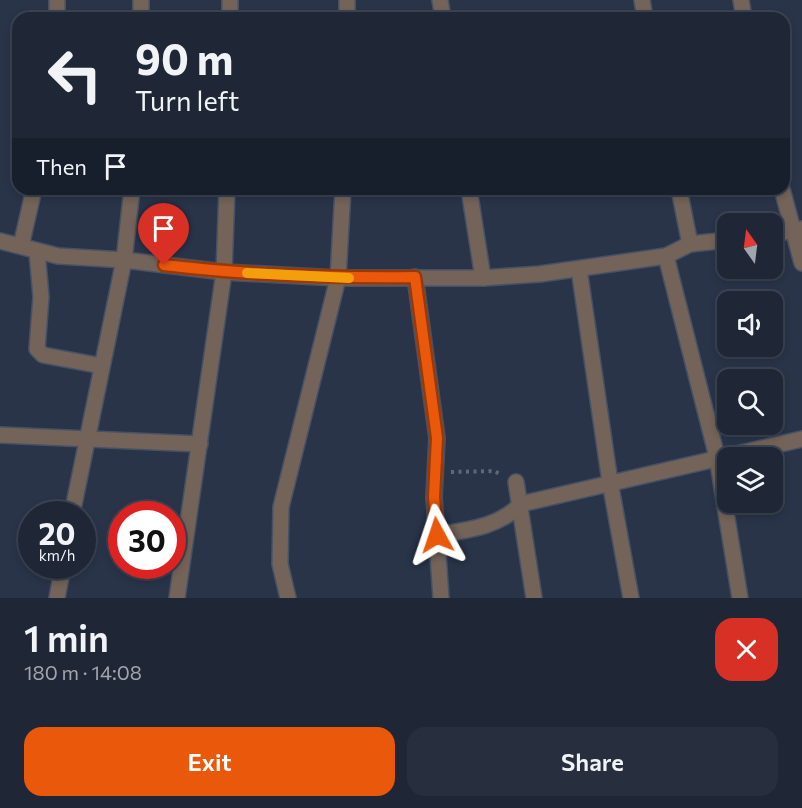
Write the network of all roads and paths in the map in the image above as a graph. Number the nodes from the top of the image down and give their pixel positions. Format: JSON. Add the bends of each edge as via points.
{"nodes":[{"id":1,"x":33,"y":195,"type":"edge"},
{"id":2,"x":131,"y":195,"type":"edge"},
{"id":3,"x":227,"y":195,"type":"edge"},
{"id":4,"x":343,"y":195,"type":"edge"},
{"id":5,"x":470,"y":195,"type":"edge"},
{"id":6,"x":680,"y":195,"type":"edge"},
{"id":7,"x":784,"y":195,"type":"edge"},
{"id":8,"x":797,"y":230,"type":"edge"},
{"id":9,"x":0,"y":241,"type":"edge"},
{"id":10,"x":717,"y":241,"type":"edge"},
{"id":11,"x":690,"y":244,"type":"junction"},
{"id":12,"x":21,"y":246,"type":"junction"},
{"id":13,"x":37,"y":252,"type":"junction"},
{"id":14,"x":666,"y":256,"type":"junction"},
{"id":15,"x":124,"y":260,"type":"junction"},
{"id":16,"x":802,"y":263,"type":"edge"},
{"id":17,"x":579,"y":269,"type":"junction"},
{"id":18,"x":224,"y":272,"type":"junction"},
{"id":19,"x":415,"y":277,"type":"junction"},
{"id":20,"x":338,"y":278,"type":"junction"},
{"id":21,"x":483,"y":278,"type":"junction"},
{"id":22,"x":102,"y":366,"type":"junction"},
{"id":23,"x":0,"y":435,"type":"edge"},
{"id":24,"x":86,"y":440,"type":"junction"},
{"id":25,"x":802,"y":440,"type":"edge"},
{"id":26,"x":201,"y":444,"type":"junction"},
{"id":27,"x":767,"y":447,"type":"edge"},
{"id":28,"x":717,"y":457,"type":"joint"},
{"id":29,"x":494,"y":471,"type":"dead end"},
{"id":30,"x":435,"y":476,"type":"junction"},
{"id":31,"x":516,"y":482,"type":"dead end"},
{"id":32,"x":610,"y":482,"type":"junction"},
{"id":33,"x":74,"y":501,"type":"edge"},
{"id":34,"x":521,"y":504,"type":"junction"},
{"id":35,"x":726,"y":513,"type":"edge"},
{"id":36,"x":437,"y":535,"type":"junction"},
{"id":37,"x":61,"y":579,"type":"edge"},
{"id":38,"x":57,"y":598,"type":"edge"},
{"id":39,"x":177,"y":598,"type":"edge"},
{"id":40,"x":288,"y":598,"type":"edge"},
{"id":41,"x":441,"y":598,"type":"edge"},
{"id":42,"x":534,"y":598,"type":"edge"},
{"id":43,"x":631,"y":598,"type":"edge"},
{"id":44,"x":740,"y":598,"type":"edge"}],
"edges":[{"from":1,"to":12,"type":"street"},
{"from":2,"to":15,"type":"street"},
{"from":3,"to":18,"type":"street"},
{"from":4,"to":20,"type":"street"},
{"from":5,"to":21,"type":"street"},
{"from":6,"to":11,"type":"street"},
{"from":7,"to":8,"type":"street"},
{"from":8,"to":16,"type":"street"},
{"from":9,"to":12,"type":"street"},
{"from":10,"to":11,"type":"street"},
{"from":11,"to":14,"type":"street"},
{"from":12,"to":13,"type":"street"},
{"from":13,"to":15,"type":"street"},
{"from":13,"to":22,"type":"street","via":[[41,297],[37,349],[44,355]]},
{"from":14,"to":17,"type":"street"},
{"from":14,"to":28,"type":"street"},
{"from":15,"to":18,"type":"street"},
{"from":15,"to":22,"type":"street"},
{"from":17,"to":21,"type":"street"},
{"from":17,"to":32,"type":"street"},
{"from":18,"to":20,"type":"street"},
{"from":18,"to":26,"type":"street"},
{"from":19,"to":20,"type":"street"},
{"from":19,"to":21,"type":"street"},
{"from":19,"to":30,"type":"street","via":[[437,438]]},
{"from":20,"to":40,"type":"street","via":[[282,507],[280,564]]},
{"from":22,"to":24,"type":"street"},
{"from":23,"to":24,"type":"street"},
{"from":24,"to":26,"type":"street"},
{"from":24,"to":33,"type":"street"},
{"from":25,"to":27,"type":"street"},
{"from":26,"to":39,"type":"street"},
{"from":28,"to":32,"type":"street"},
{"from":29,"to":30,"type":"path","via":[[456,470]]},
{"from":30,"to":36,"type":"street"},
{"from":31,"to":34,"type":"street"},
{"from":32,"to":34,"type":"street"},
{"from":32,"to":43,"type":"street"},
{"from":34,"to":36,"type":"street","via":[[494,523]]},
{"from":34,"to":42,"type":"street"},
{"from":35,"to":44,"type":"street"},
{"from":36,"to":41,"type":"street"},
{"from":37,"to":38,"type":"street"}]}
